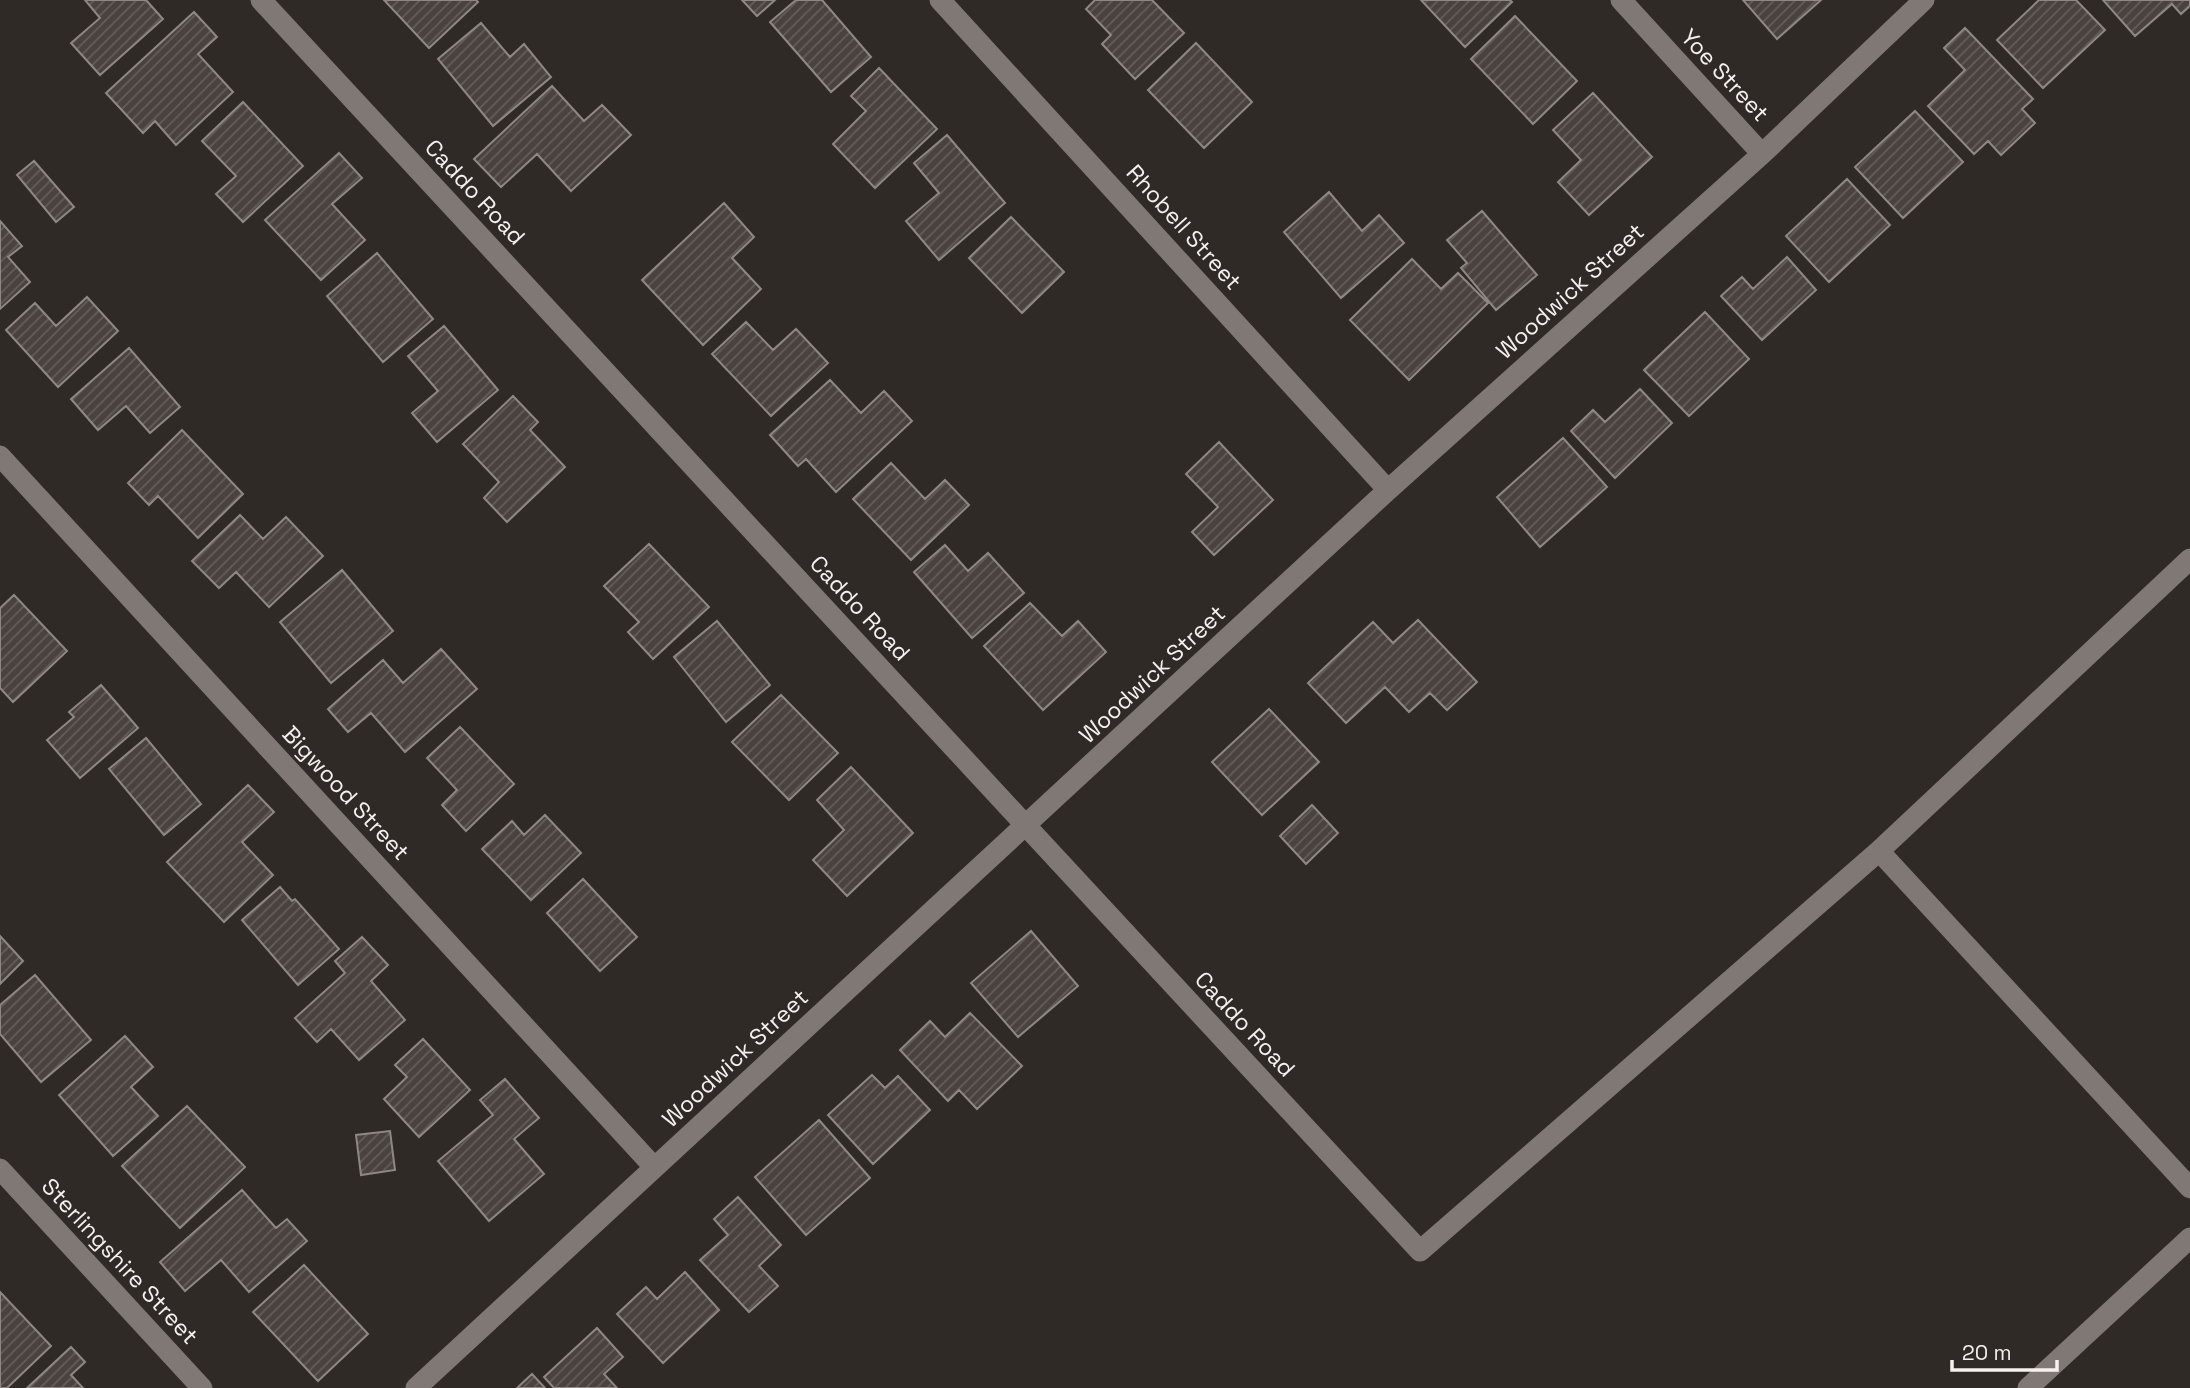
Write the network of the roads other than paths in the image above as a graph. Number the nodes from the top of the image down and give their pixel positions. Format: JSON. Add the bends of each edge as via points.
{"nodes":[{"id":1,"x":261,"y":0,"type":"edge"},
{"id":2,"x":940,"y":0,"type":"edge"},
{"id":3,"x":1621,"y":0,"type":"edge"},
{"id":4,"x":1924,"y":0,"type":"edge"},
{"id":5,"x":1762,"y":154,"type":"junction"},
{"id":6,"x":0,"y":456,"type":"edge"},
{"id":7,"x":1388,"y":490,"type":"junction"},
{"id":8,"x":2190,"y":559,"type":"edge"},
{"id":9,"x":1026,"y":826,"type":"junction"},
{"id":10,"x":1879,"y":851,"type":"junction"},
{"id":11,"x":654,"y":1167,"type":"junction"},
{"id":12,"x":0,"y":1169,"type":"edge"},
{"id":13,"x":2190,"y":1188,"type":"edge"},
{"id":14,"x":2190,"y":1238,"type":"edge"},
{"id":15,"x":202,"y":1388,"type":"edge"},
{"id":16,"x":416,"y":1388,"type":"edge"},
{"id":17,"x":2028,"y":1388,"type":"edge"}],
"edges":[{"from":1,"to":9,"type":"street","name":"Caddo Road"},
{"from":2,"to":7,"type":"street","name":"Rhobell Street"},
{"from":3,"to":5,"type":"street","name":"Yoe Street"},
{"from":4,"to":5,"type":"street","name":"Woodwick Street"},
{"from":5,"to":7,"type":"street","name":"Woodwick Street"},
{"from":6,"to":11,"type":"street","name":"Bigwood Street"},
{"from":7,"to":9,"type":"street","name":"Woodwick Street"},
{"from":8,"to":10,"type":"street"},
{"from":9,"to":10,"type":"street","name":"Caddo Road","via":[[1420,1251]]},
{"from":9,"to":11,"type":"street","name":"Woodwick Street"},
{"from":10,"to":13,"type":"street"},
{"from":11,"to":16,"type":"street","name":"Woodwick Street"},
{"from":12,"to":15,"type":"street","name":"Sterlingshire Street"},
{"from":14,"to":17,"type":"street"}]}
